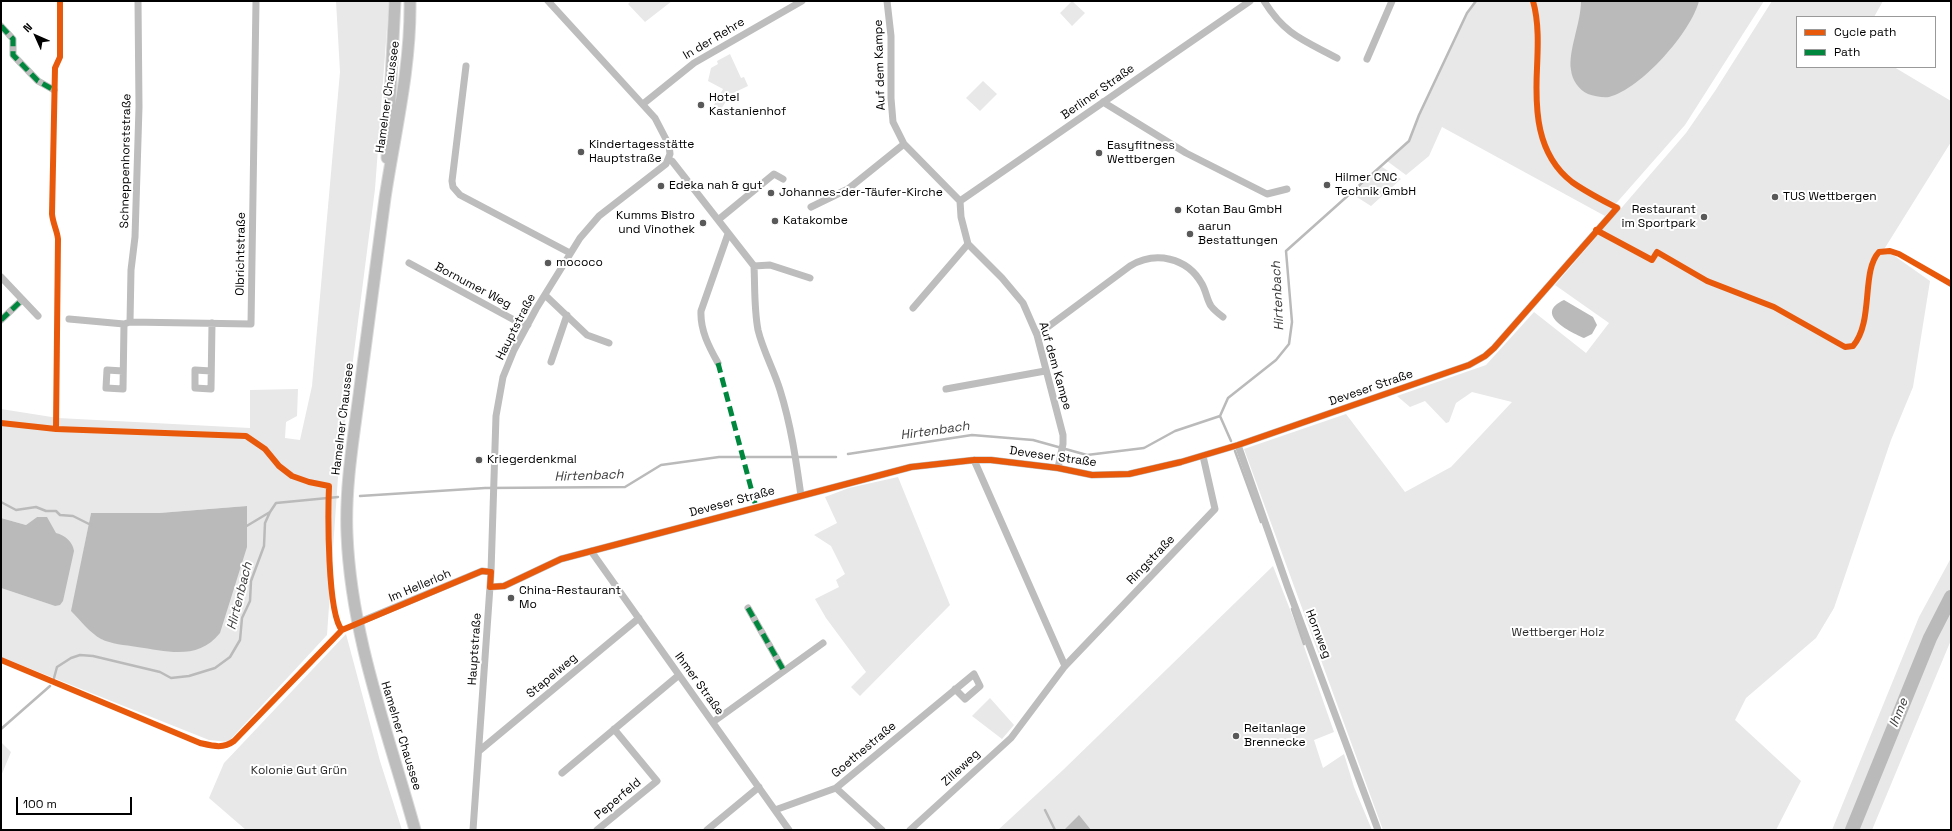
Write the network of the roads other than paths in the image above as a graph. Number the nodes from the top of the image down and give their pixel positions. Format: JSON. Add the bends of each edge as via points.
{"nodes":[{"id":1,"x":138,"y":1,"type":"edge"},
{"id":2,"x":256,"y":1,"type":"edge"},
{"id":3,"x":395,"y":1,"type":"edge"},
{"id":4,"x":410,"y":1,"type":"edge"},
{"id":5,"x":548,"y":1,"type":"edge"},
{"id":6,"x":802,"y":1,"type":"edge"},
{"id":7,"x":1250,"y":1,"type":"edge"},
{"id":8,"x":1264,"y":1,"type":"edge"},
{"id":9,"x":1392,"y":1,"type":"edge"},
{"id":10,"x":887,"y":2,"type":"edge"},
{"id":11,"x":1,"y":26,"type":"edge"},
{"id":12,"x":1337,"y":58,"type":"dead end"},
{"id":13,"x":1367,"y":60,"type":"dead end"},
{"id":14,"x":466,"y":66,"type":"dead end"},
{"id":15,"x":54,"y":90,"type":"dead end"},
{"id":16,"x":1104,"y":102,"type":"junction"},
{"id":17,"x":643,"y":104,"type":"junction"},
{"id":18,"x":904,"y":144,"type":"junction"},
{"id":19,"x":669,"y":160,"type":"junction"},
{"id":20,"x":783,"y":179,"type":"dead end"},
{"id":21,"x":1287,"y":189,"type":"dead end"},
{"id":22,"x":386,"y":196,"type":"junction"},
{"id":23,"x":960,"y":201,"type":"junction"},
{"id":24,"x":811,"y":206,"type":"dead end"},
{"id":25,"x":1617,"y":208,"type":"dead end"},
{"id":26,"x":718,"y":220,"type":"junction"},
{"id":27,"x":728,"y":234,"type":"junction"},
{"id":28,"x":968,"y":244,"type":"junction"},
{"id":29,"x":570,"y":253,"type":"junction"},
{"id":30,"x":409,"y":263,"type":"dead end"},
{"id":31,"x":754,"y":266,"type":"junction"},
{"id":32,"x":1,"y":277,"type":"edge"},
{"id":33,"x":810,"y":278,"type":"dead end"},
{"id":34,"x":545,"y":295,"type":"junction"},
{"id":35,"x":22,"y":300,"type":"junction"},
{"id":36,"x":913,"y":308,"type":"dead end"},
{"id":37,"x":567,"y":315,"type":"junction"},
{"id":38,"x":38,"y":316,"type":"dead end"},
{"id":39,"x":1223,"y":317,"type":"dead end"},
{"id":40,"x":69,"y":319,"type":"dead end"},
{"id":41,"x":1,"y":320,"type":"edge"},
{"id":42,"x":127,"y":323,"type":"junction"},
{"id":43,"x":212,"y":324,"type":"junction"},
{"id":44,"x":528,"y":325,"type":"junction"},
{"id":45,"x":1037,"y":335,"type":"junction"},
{"id":46,"x":609,"y":343,"type":"dead end"},
{"id":47,"x":550,"y":362,"type":"dead end"},
{"id":48,"x":718,"y":364,"type":"dead end"},
{"id":49,"x":123,"y":371,"type":"dead end"},
{"id":50,"x":212,"y":371,"type":"dead end"},
{"id":51,"x":1046,"y":371,"type":"junction"},
{"id":52,"x":946,"y":389,"type":"dead end"},
{"id":53,"x":1238,"y":445,"type":"junction"},
{"id":54,"x":1203,"y":456,"type":"junction"},
{"id":55,"x":974,"y":460,"type":"junction"},
{"id":56,"x":1058,"y":468,"type":"junction"},
{"id":57,"x":801,"y":496,"type":"junction"},
{"id":58,"x":591,"y":551,"type":"junction"},
{"id":59,"x":491,"y":572,"type":"junction"},
{"id":60,"x":490,"y":586,"type":"junction"},
{"id":61,"x":748,"y":608,"type":"dead end"},
{"id":62,"x":639,"y":618,"type":"junction"},
{"id":63,"x":357,"y":623,"type":"junction"},
{"id":64,"x":823,"y":643,"type":"dead end"},
{"id":65,"x":1065,"y":666,"type":"junction"},
{"id":66,"x":784,"y":671,"type":"junction"},
{"id":67,"x":679,"y":675,"type":"junction"},
{"id":68,"x":955,"y":689,"type":"dead end"},
{"id":69,"x":1025,"y":720,"type":"joint"},
{"id":70,"x":713,"y":722,"type":"junction"},
{"id":71,"x":614,"y":729,"type":"junction"},
{"id":72,"x":479,"y":752,"type":"junction"},
{"id":73,"x":562,"y":773,"type":"dead end"},
{"id":74,"x":759,"y":787,"type":"junction"},
{"id":75,"x":836,"y":788,"type":"junction"},
{"id":76,"x":775,"y":810,"type":"junction"},
{"id":77,"x":415,"y":830,"type":"edge"},
{"id":78,"x":473,"y":830,"type":"edge"},
{"id":79,"x":597,"y":830,"type":"edge"},
{"id":80,"x":707,"y":830,"type":"edge"},
{"id":81,"x":789,"y":830,"type":"edge"},
{"id":82,"x":882,"y":830,"type":"edge"},
{"id":83,"x":910,"y":830,"type":"edge"},
{"id":84,"x":1378,"y":830,"type":"edge"}],
"edges":[{"from":1,"to":42,"type":"street","name":"Schneppenhorststraße","via":[[139,107],[135,237]]},
{"from":2,"to":43,"type":"street","name":"Olbrichtstraße","via":[[251,324]]},
{"from":3,"to":22,"type":"main road","name":"Hamelner Chaussee"},
{"from":4,"to":22,"type":"main road","name":"Hamelner Chaussee","via":[[406,71]]},
{"from":5,"to":17,"type":"street"},
{"from":6,"to":17,"type":"street","name":"In der Rehre","via":[[694,63]]},
{"from":7,"to":16,"type":"street","name":"Berliner Straße"},
{"from":8,"to":12,"type":"street","via":[[1274,18],[1290,33]]},
{"from":9,"to":13,"type":"street"},
{"from":10,"to":18,"type":"street","name":"Auf dem Kampe","via":[[891,36],[893,122]]},
{"from":11,"to":15,"type":"street","via":[[13,39],[13,55],[38,82]]},
{"from":14,"to":29,"type":"street","via":[[453,187],[460,195]]},
{"from":16,"to":21,"type":"street","via":[[1186,153],[1266,194]]},
{"from":16,"to":23,"type":"street","name":"Berliner Straße"},
{"from":17,"to":19,"type":"street","via":[[661,126],[669,145]]},
{"from":18,"to":23,"type":"street","name":"Auf dem Kampe"},
{"from":18,"to":24,"type":"street","via":[[848,190]]},
{"from":19,"to":26,"type":"street"},
{"from":19,"to":29,"type":"street","name":"Hauptstraße","via":[[598,216]]},
{"from":20,"to":26,"type":"street","via":[[774,174]]},
{"from":22,"to":63,"type":"main road","name":"Hamelner Chaussee","via":[[349,469],[346,532]]},
{"from":23,"to":28,"type":"street"},
{"from":25,"to":53,"type":"street","name":"Deveser Straße","via":[[1494,348],[1484,356],[1469,365]]},
{"from":26,"to":27,"type":"street"},
{"from":27,"to":31,"type":"street"},
{"from":27,"to":48,"type":"street","via":[[701,311],[707,343]]},
{"from":28,"to":36,"type":"street"},
{"from":28,"to":45,"type":"street","name":"Auf dem Kampe","via":[[1023,303]]},
{"from":29,"to":34,"type":"street","name":"Hauptstraße"},
{"from":30,"to":44,"type":"street","name":"Bornumer Weg"},
{"from":31,"to":33,"type":"street","via":[[770,265]]},
{"from":31,"to":57,"type":"street","via":[[758,329],[763,349],[780,388]]},
{"from":32,"to":35,"type":"street"},
{"from":34,"to":37,"type":"street"},
{"from":34,"to":44,"type":"street","name":"Hauptstraße"},
{"from":35,"to":38,"type":"street"},
{"from":35,"to":41,"type":"street"},
{"from":37,"to":46,"type":"street","via":[[587,335]]},
{"from":37,"to":47,"type":"street"},
{"from":39,"to":45,"type":"street","via":[[1211,306],[1196,275],[1177,262],[1166,258],[1154,258],[1141,260],[1130,266]]},
{"from":40,"to":42,"type":"street","name":"Olbrichtstraße"},
{"from":42,"to":43,"type":"street","name":"Olbrichtstraße"},
{"from":42,"to":49,"type":"street","name":"Schneppenhorststraße"},
{"from":43,"to":50,"type":"street"},
{"from":44,"to":59,"type":"street","name":"Hauptstraße","via":[[514,350],[504,377],[496,416]]},
{"from":45,"to":51,"type":"street","name":"Auf dem Kampe"},
{"from":51,"to":52,"type":"street"},
{"from":51,"to":56,"type":"street","name":"Auf dem Kampe","via":[[1063,435]]},
{"from":53,"to":54,"type":"street","name":"Deveser Straße"},
{"from":53,"to":84,"type":"street","name":"Hornweg"},
{"from":54,"to":56,"type":"street","name":"Deveser Straße","via":[[1129,474],[1092,475]]},
{"from":54,"to":65,"type":"street","name":"Ringstraße","via":[[1215,509]]},
{"from":55,"to":56,"type":"street","name":"Deveser Straße"},
{"from":55,"to":57,"type":"street","name":"Deveser Straße","via":[[911,467]]},
{"from":55,"to":65,"type":"street"},
{"from":57,"to":58,"type":"street","name":"Deveser Straße"},
{"from":58,"to":60,"type":"street","name":"Deveser Straße","via":[[561,559],[504,586]]},
{"from":58,"to":62,"type":"street","name":"Ihmer Straße"},
{"from":59,"to":60,"type":"street","name":"Hauptstraße"},
{"from":59,"to":63,"type":"street","name":"Im Hellerloh","via":[[482,572]]},
{"from":60,"to":72,"type":"street","name":"Hauptstraße"},
{"from":61,"to":66,"type":"street"},
{"from":62,"to":67,"type":"street","name":"Ihmer Straße"},
{"from":62,"to":72,"type":"street","name":"Stapelweg"},
{"from":63,"to":77,"type":"main road","name":"Hamelner Chaussee","via":[[367,668]]},
{"from":64,"to":66,"type":"street"},
{"from":65,"to":69,"type":"street","name":"Ringstraße"},
{"from":66,"to":70,"type":"street"},
{"from":67,"to":70,"type":"street","name":"Ihmer Straße"},
{"from":67,"to":71,"type":"street"},
{"from":68,"to":75,"type":"street","name":"Goethestraße"},
{"from":69,"to":83,"type":"street","name":"Zilleweg","via":[[1011,738]]},
{"from":70,"to":74,"type":"street","name":"Ihmer Straße"},
{"from":71,"to":73,"type":"street"},
{"from":71,"to":79,"type":"street","name":"Peperfeld","via":[[657,781]]},
{"from":72,"to":78,"type":"street","name":"Hauptstraße"},
{"from":74,"to":76,"type":"street","name":"Ihmer Straße"},
{"from":74,"to":80,"type":"street"},
{"from":75,"to":76,"type":"street","name":"Goethestraße"},
{"from":75,"to":82,"type":"street"},
{"from":76,"to":81,"type":"street","name":"Ihmer Straße"}]}
